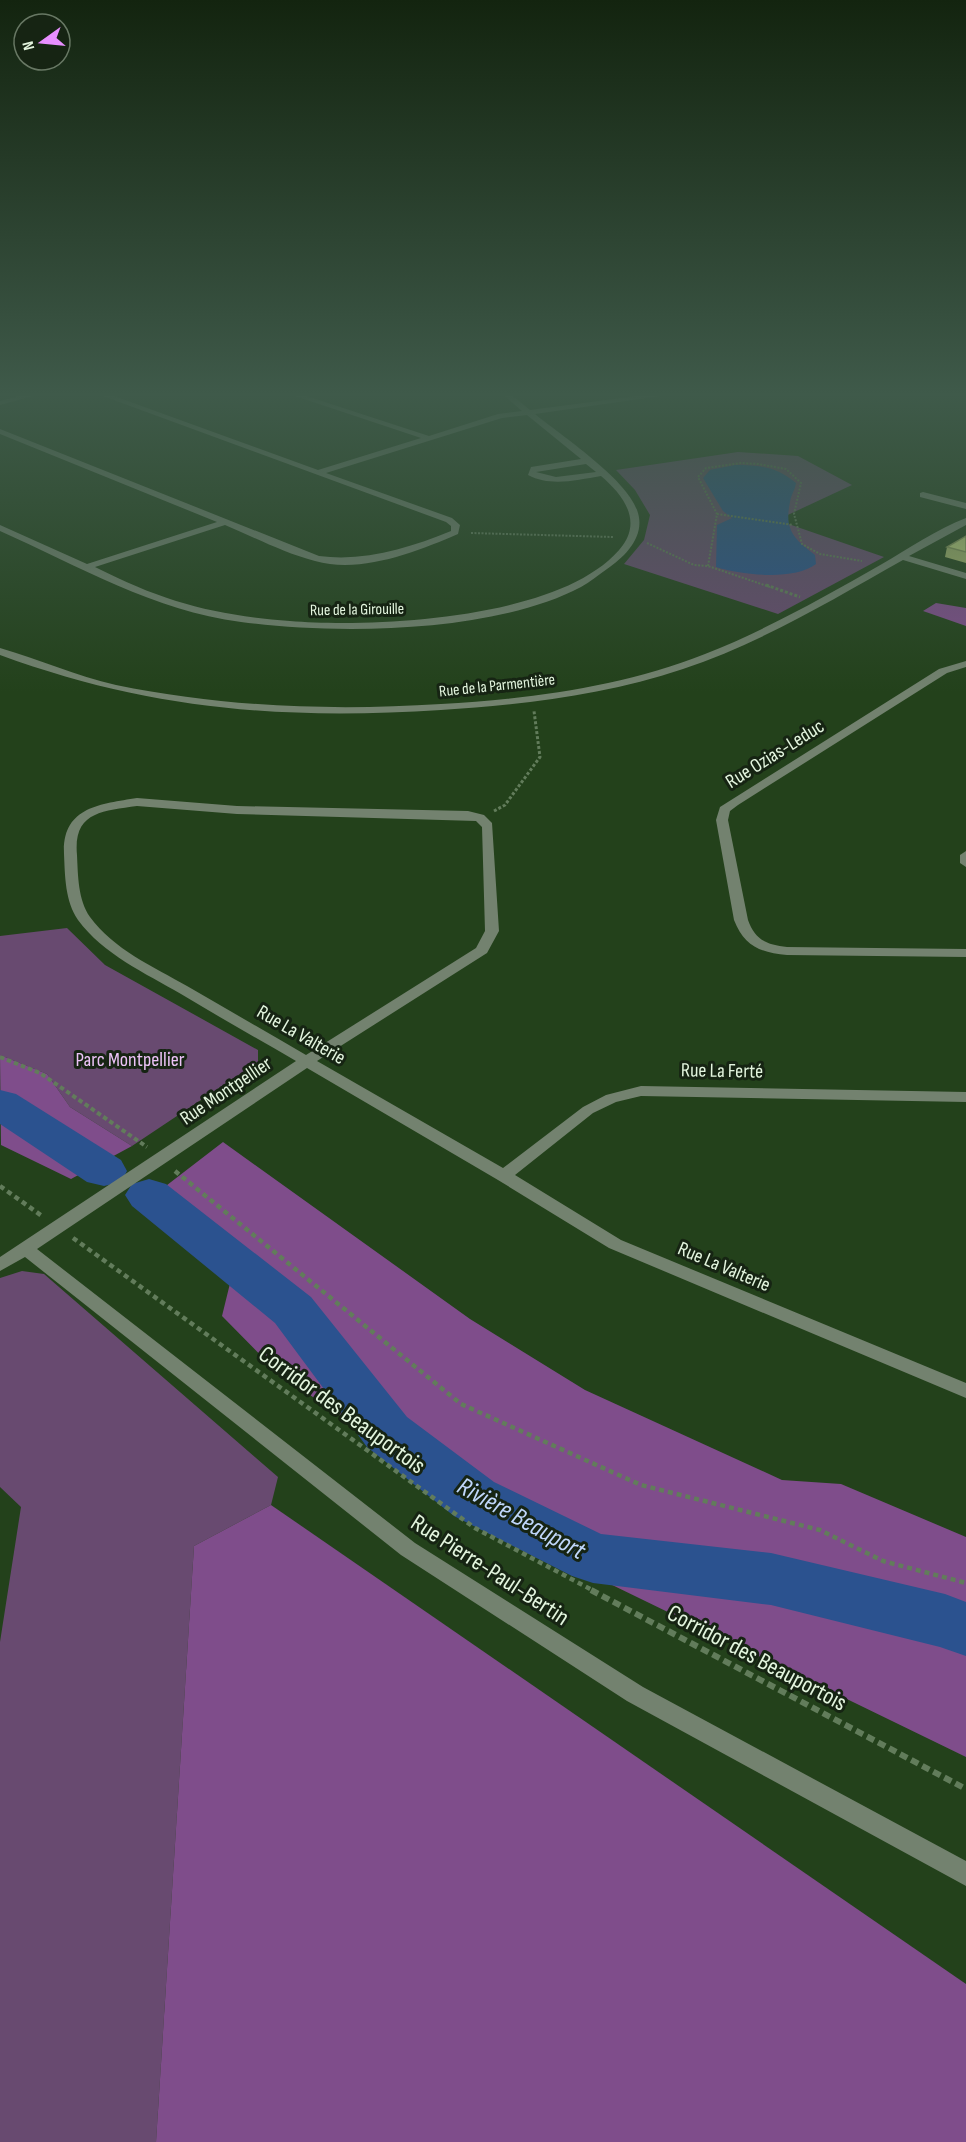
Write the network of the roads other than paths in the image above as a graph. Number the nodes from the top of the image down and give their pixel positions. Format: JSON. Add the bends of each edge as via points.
{"nodes":[{"id":1,"x":151,"y":492,"type":"edge"},
{"id":2,"x":374,"y":492,"type":"edge"},
{"id":3,"x":623,"y":492,"type":"edge"},
{"id":4,"x":923,"y":495,"type":"dead end"},
{"id":5,"x":966,"y":506,"type":"edge"},
{"id":6,"x":966,"y":521,"type":"edge"},
{"id":7,"x":225,"y":522,"type":"junction"},
{"id":8,"x":0,"y":528,"type":"edge"},
{"id":9,"x":900,"y":556,"type":"junction"},
{"id":10,"x":86,"y":567,"type":"junction"},
{"id":11,"x":966,"y":576,"type":"edge"},
{"id":12,"x":0,"y":651,"type":"edge"},
{"id":13,"x":966,"y":664,"type":"edge"},
{"id":14,"x":480,"y":819,"type":"joint"},
{"id":15,"x":966,"y":855,"type":"edge"},
{"id":16,"x":966,"y":862,"type":"edge"},
{"id":17,"x":966,"y":953,"type":"edge"},
{"id":18,"x":305,"y":1062,"type":"junction"},
{"id":19,"x":966,"y":1097,"type":"edge"},
{"id":20,"x":504,"y":1176,"type":"junction"},
{"id":21,"x":26,"y":1249,"type":"junction"},
{"id":22,"x":0,"y":1265,"type":"edge"},
{"id":23,"x":966,"y":1390,"type":"edge"},
{"id":24,"x":966,"y":1874,"type":"edge"}],
"edges":[{"from":1,"to":7,"type":"street"},
{"from":2,"to":7,"type":"street","via":[[449,520],[456,525],[455,532],[373,557],[331,562]]},
{"from":3,"to":10,"type":"street","name":"Rue de la Girouille","via":[[632,503],[636,519],[632,537],[625,549],[590,577],[561,592],[516,606],[423,623],[357,627],[251,621],[197,612],[154,599]]},
{"from":4,"to":5,"type":"street"},
{"from":6,"to":9,"type":"street","name":"Rue de la Parmentière"},
{"from":7,"to":10,"type":"street"},
{"from":8,"to":10,"type":"street","name":"Rue de la Girouille"},
{"from":9,"to":11,"type":"street"},
{"from":9,"to":12,"type":"street","name":"Rue de la Parmentière","via":[[767,631],[708,656],[661,673],[532,698],[395,710],[228,706],[95,684]]},
{"from":13,"to":17,"type":"street","name":"Rue Ozias-Leduc","via":[[943,671],[734,802],[724,810],[722,820],[741,921],[753,942],[769,950],[787,951]]},
{"from":14,"to":18,"type":"street","name":"Rue Montpellier","via":[[488,826],[492,931],[482,950]]},
{"from":14,"to":18,"type":"street","name":"Rue La Valterie","via":[[237,810],[136,802],[94,811],[72,829],[73,892],[83,917],[104,940]]},
{"from":15,"to":16,"type":"street"},
{"from":18,"to":20,"type":"street","name":"Rue La Valterie"},
{"from":18,"to":21,"type":"street","name":"Rue Montpellier"},
{"from":19,"to":20,"type":"street","name":"Rue La Ferté","via":[[641,1091],[611,1098],[588,1110]]},
{"from":20,"to":23,"type":"street","name":"Rue La Valterie","via":[[615,1244]]},
{"from":21,"to":22,"type":"street","name":"Rue Montpellier"},
{"from":21,"to":24,"type":"street","name":"Rue Pierre-Paul-Bertin","via":[[408,1549],[635,1694]]}]}
